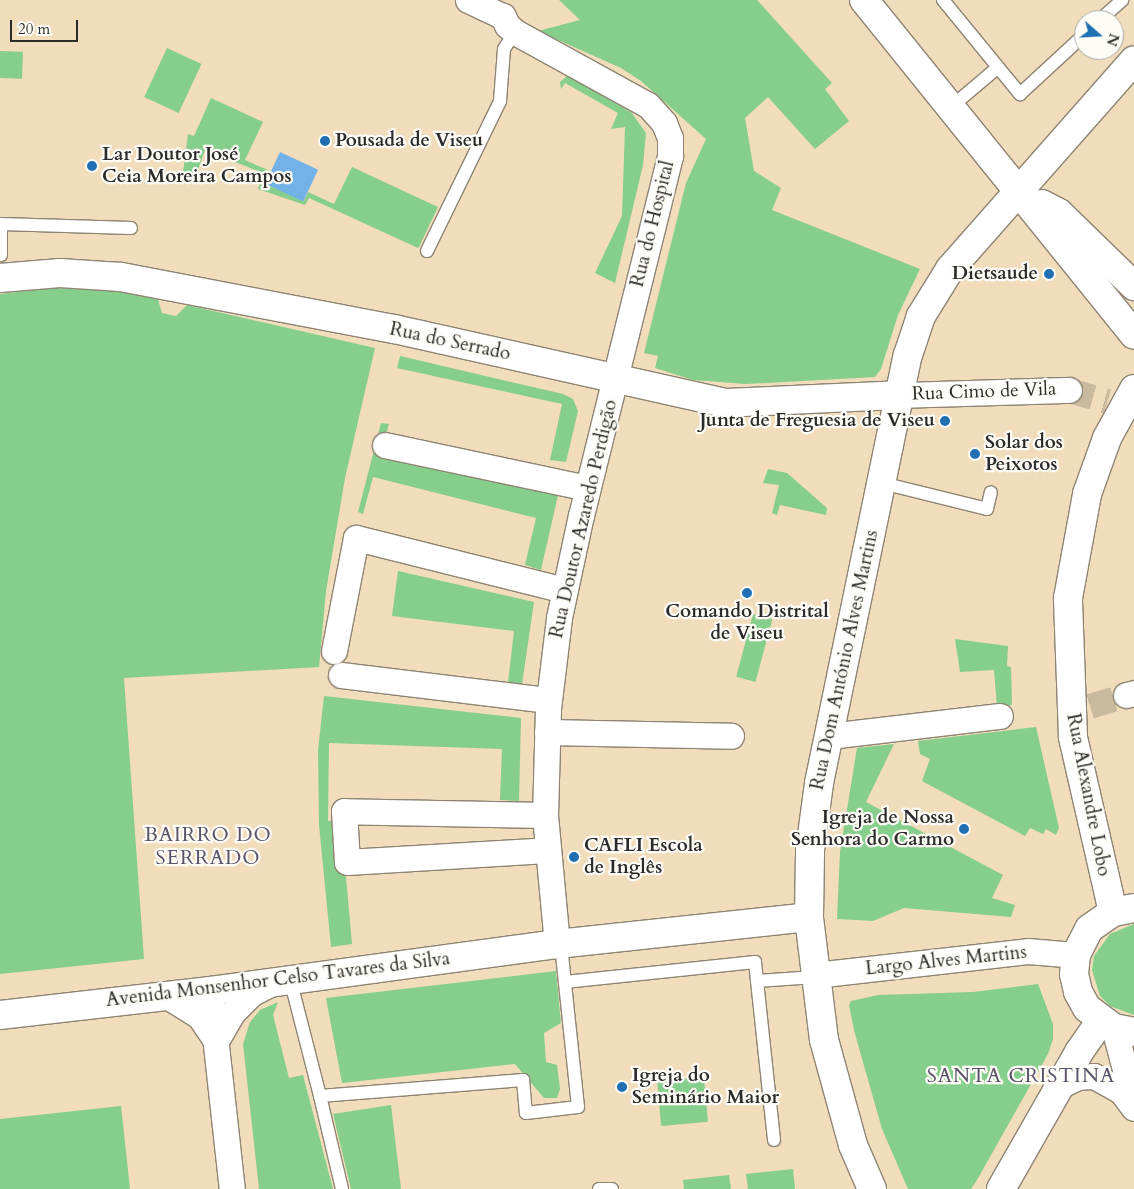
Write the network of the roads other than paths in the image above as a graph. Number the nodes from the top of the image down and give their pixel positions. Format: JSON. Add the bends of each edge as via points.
{"nodes":[{"id":1,"x":468,"y":0,"type":"edge"},
{"id":2,"x":864,"y":0,"type":"edge"},
{"id":3,"x":942,"y":0,"type":"edge"},
{"id":4,"x":1122,"y":0,"type":"edge"},
{"id":5,"x":1111,"y":10,"type":"edge"},
{"id":6,"x":510,"y":16,"type":"edge"},
{"id":7,"x":1074,"y":44,"type":"edge"},
{"id":8,"x":1134,"y":60,"type":"edge"},
{"id":9,"x":996,"y":69,"type":"junction"},
{"id":10,"x":951,"y":107,"type":"junction"},
{"id":11,"x":1019,"y":191,"type":"junction"},
{"id":12,"x":1,"y":224,"type":"edge"},
{"id":13,"x":131,"y":228,"type":"dead end"},
{"id":14,"x":427,"y":251,"type":"dead end"},
{"id":15,"x":0,"y":266,"type":"edge"},
{"id":16,"x":1134,"y":286,"type":"edge"},
{"id":17,"x":1134,"y":335,"type":"edge"},
{"id":18,"x":616,"y":379,"type":"junction"},
{"id":19,"x":1068,"y":390,"type":"tunnel mouth"},
{"id":20,"x":900,"y":395,"type":"junction"},
{"id":21,"x":1125,"y":398,"type":"edge"},
{"id":22,"x":385,"y":445,"type":"dead end"},
{"id":23,"x":882,"y":483,"type":"junction"},
{"id":24,"x":587,"y":488,"type":"junction"},
{"id":25,"x":991,"y":492,"type":"dead end"},
{"id":26,"x":564,"y":590,"type":"junction"},
{"id":27,"x":334,"y":651,"type":"dead end"},
{"id":28,"x":341,"y":675,"type":"dead end"},
{"id":29,"x":549,"y":700,"type":"junction"},
{"id":30,"x":1000,"y":716,"type":"dead end"},
{"id":31,"x":547,"y":732,"type":"junction"},
{"id":32,"x":731,"y":736,"type":"dead end"},
{"id":33,"x":829,"y":736,"type":"junction"},
{"id":34,"x":545,"y":815,"type":"junction"},
{"id":35,"x":547,"y":850,"type":"junction"},
{"id":36,"x":1124,"y":910,"type":"edge"},
{"id":37,"x":809,"y":917,"type":"junction"},
{"id":38,"x":559,"y":944,"type":"junction"},
{"id":39,"x":1076,"y":956,"type":"junction"},
{"id":40,"x":815,"y":976,"type":"junction"},
{"id":41,"x":283,"y":980,"type":"junction"},
{"id":42,"x":566,"y":982,"type":"junction"},
{"id":43,"x":757,"y":982,"type":"junction"},
{"id":44,"x":210,"y":991,"type":"junction"},
{"id":45,"x":167,"y":996,"type":"junction"},
{"id":46,"x":0,"y":1015,"type":"edge"},
{"id":47,"x":1116,"y":1027,"type":"edge"},
{"id":48,"x":216,"y":1041,"type":"junction"},
{"id":49,"x":1061,"y":1084,"type":"junction"},
{"id":50,"x":320,"y":1096,"type":"junction"},
{"id":51,"x":1134,"y":1103,"type":"edge"},
{"id":52,"x":1134,"y":1108,"type":"edge"},
{"id":53,"x":774,"y":1140,"type":"dead end"},
{"id":54,"x":232,"y":1189,"type":"edge"},
{"id":55,"x":342,"y":1189,"type":"edge"},
{"id":56,"x":599,"y":1189,"type":"edge"},
{"id":57,"x":612,"y":1189,"type":"edge"},
{"id":58,"x":872,"y":1189,"type":"edge"},
{"id":59,"x":1002,"y":1189,"type":"edge"}],
"edges":[{"from":1,"to":6,"type":"street","name":"Rua do Hospital"},
{"from":2,"to":10,"type":"street"},
{"from":3,"to":9,"type":"lane"},
{"from":4,"to":5,"type":"lane"},
{"from":6,"to":14,"type":"lane","via":[[500,101]]},
{"from":6,"to":18,"type":"street","name":"Rua do Hospital","via":[[648,105],[664,123],[670,138],[670,156]]},
{"from":7,"to":9,"type":"lane","via":[[1020,94]]},
{"from":8,"to":11,"type":"street","name":"Rua Dom António Alves Martins"},
{"from":9,"to":10,"type":"lane"},
{"from":10,"to":11,"type":"street"},
{"from":11,"to":16,"type":"street","via":[[1059,213]]},
{"from":11,"to":17,"type":"street"},
{"from":11,"to":20,"type":"street","name":"Rua Dom António Alves Martins","via":[[964,252],[932,297],[913,337]]},
{"from":12,"to":13,"type":"lane"},
{"from":12,"to":15,"type":"lane"},
{"from":15,"to":18,"type":"street","name":"Rua do Serrado","via":[[121,276],[394,329]]},
{"from":18,"to":20,"type":"street","name":"Rua do Serrado","via":[[724,403]]},
{"from":18,"to":24,"type":"street","name":"Rua Doutor Azaredo Perdigão"},
{"from":19,"to":20,"type":"street","name":"Rua Cimo de Vila"},
{"from":20,"to":23,"type":"street","name":"Rua Dom António Alves Martins"},
{"from":21,"to":36,"type":"street","name":"Rua Alexandre Lobo","via":[[1106,438],[1087,494],[1068,598],[1073,738]]},
{"from":22,"to":24,"type":"street"},
{"from":23,"to":25,"type":"lane","via":[[987,509]]},
{"from":23,"to":33,"type":"street","name":"Rua Dom António Alves Martins"},
{"from":24,"to":26,"type":"street","name":"Rua Doutor Azaredo Perdigão"},
{"from":26,"to":27,"type":"street","via":[[356,538]]},
{"from":26,"to":29,"type":"street","name":"Rua Doutor Azaredo Perdigão"},
{"from":28,"to":29,"type":"street"},
{"from":29,"to":31,"type":"street","name":"Rua Doutor Azaredo Perdigão"},
{"from":30,"to":33,"type":"street"},
{"from":31,"to":32,"type":"street"},
{"from":31,"to":34,"type":"street","name":"Rua Doutor Azaredo Perdigão"},
{"from":33,"to":37,"type":"street","name":"Rua Dom António Alves Martins","via":[[811,828]]},
{"from":34,"to":35,"type":"street","name":"Rua Doutor Azaredo Perdigão"},
{"from":34,"to":35,"type":"street","via":[[344,811],[347,862]]},
{"from":35,"to":38,"type":"street","name":"Rua Doutor Azaredo Perdigão"},
{"from":36,"to":39,"type":"street","via":[[1089,929]]},
{"from":37,"to":38,"type":"street"},
{"from":37,"to":40,"type":"street","name":"Rua Dom António Alves Martins"},
{"from":38,"to":41,"type":"street","name":"Avenida Monsenhor Celso Tavares da Silva"},
{"from":38,"to":42,"type":"lane"},
{"from":39,"to":40,"type":"street","name":"Largo Alves Martins","via":[[1028,951]]},
{"from":39,"to":47,"type":"street","via":[[1074,974],[1078,992],[1087,1008]]},
{"from":40,"to":43,"type":"lane"},
{"from":40,"to":58,"type":"street","name":"Rua Dom António Alves Martins","via":[[824,1040],[836,1090]]},
{"from":41,"to":44,"type":"street","name":"Avenida Monsenhor Celso Tavares da Silva"},
{"from":41,"to":48,"type":"street","via":[[252,993],[226,1021]]},
{"from":41,"to":50,"type":"lane"},
{"from":42,"to":43,"type":"lane","via":[[755,962]]},
{"from":42,"to":50,"type":"lane","via":[[578,1107],[526,1113],[523,1080]]},
{"from":43,"to":53,"type":"lane"},
{"from":44,"to":45,"type":"street","name":"Avenida Monsenhor Celso Tavares da Silva"},
{"from":44,"to":48,"type":"street"},
{"from":45,"to":46,"type":"street","name":"Avenida Monsenhor Celso Tavares da Silva"},
{"from":45,"to":48,"type":"street","via":[[200,1016]]},
{"from":47,"to":49,"type":"street"},
{"from":47,"to":51,"type":"street"},
{"from":48,"to":54,"type":"street"},
{"from":49,"to":52,"type":"street","via":[[1084,1076],[1098,1078],[1121,1091]]},
{"from":49,"to":59,"type":"street"},
{"from":50,"to":55,"type":"lane"},
{"from":56,"to":57,"type":"lane"}]}
